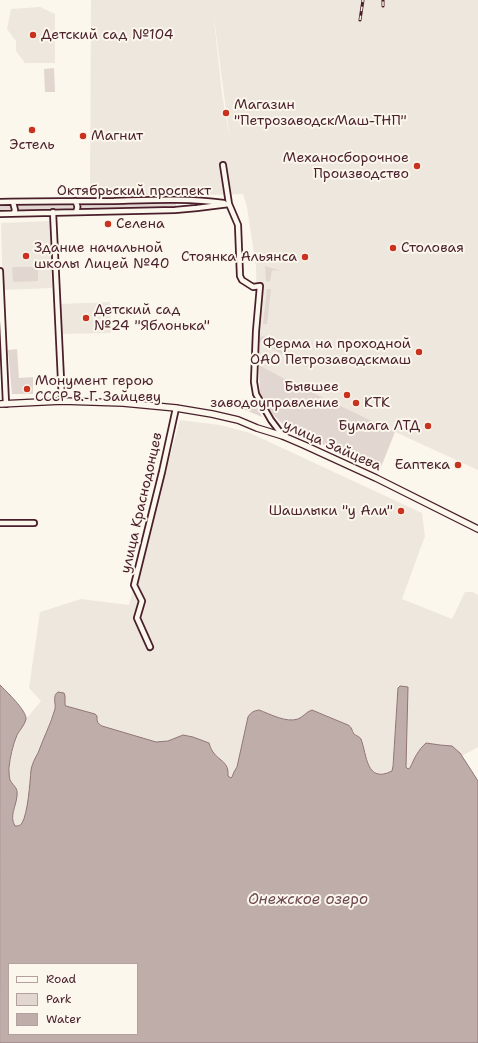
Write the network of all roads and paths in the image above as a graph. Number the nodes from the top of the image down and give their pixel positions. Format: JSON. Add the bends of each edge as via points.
{"nodes":[{"id":1,"x":223,"y":165,"type":"dead end"},
{"id":2,"x":177,"y":199,"type":"junction"},
{"id":3,"x":75,"y":201,"type":"junction"},
{"id":4,"x":0,"y":202,"type":"edge"},
{"id":5,"x":13,"y":202,"type":"junction"},
{"id":6,"x":229,"y":204,"type":"junction"},
{"id":7,"x":175,"y":210,"type":"junction"},
{"id":8,"x":53,"y":212,"type":"junction"},
{"id":9,"x":76,"y":212,"type":"junction"},
{"id":10,"x":14,"y":213,"type":"junction"},
{"id":11,"x":0,"y":214,"type":"edge"},
{"id":12,"x":0,"y":270,"type":"edge"},
{"id":13,"x":62,"y":401,"type":"junction"},
{"id":14,"x":3,"y":404,"type":"edge"},
{"id":15,"x":176,"y":408,"type":"junction"},
{"id":16,"x":283,"y":436,"type":"junction"},
{"id":17,"x":0,"y":523,"type":"edge"},
{"id":18,"x":34,"y":523,"type":"dead end"},
{"id":19,"x":478,"y":529,"type":"edge"},
{"id":20,"x":150,"y":647,"type":"dead end"}],
"edges":[{"from":1,"to":6,"type":"street"},
{"from":2,"to":3,"type":"street","name":"Октябрьский проспект"},
{"from":2,"to":6,"type":"street","name":"Октябрьский проспект"},
{"from":2,"to":7,"type":"street","via":[[179,206]]},
{"from":3,"to":5,"type":"street","name":"Октябрьский проспект"},
{"from":3,"to":9,"type":"street","via":[[78,208]]},
{"from":4,"to":5,"type":"street","name":"Октябрьский проспект"},
{"from":5,"to":10,"type":"street"},
{"from":6,"to":7,"type":"street","name":"Октябрьский проспект"},
{"from":6,"to":16,"type":"street","via":[[238,225],[240,276],[253,288],[260,286],[254,376],[256,394]]},
{"from":7,"to":9,"type":"street","name":"Октябрьский проспект"},
{"from":8,"to":9,"type":"street","name":"Октябрьский проспект"},
{"from":8,"to":10,"type":"street","name":"Октябрьский проспект"},
{"from":8,"to":13,"type":"street"},
{"from":10,"to":11,"type":"street","name":"Октябрьский проспект"},
{"from":12,"to":14,"type":"street"},
{"from":13,"to":14,"type":"main road","name":"улица Зайцева"},
{"from":13,"to":15,"type":"main road","name":"улица Зайцева"},
{"from":15,"to":16,"type":"main road","name":"улица Зайцева","via":[[238,420]]},
{"from":15,"to":20,"type":"street","name":"улица Краснодонцев","via":[[134,585],[142,601],[137,618]]},
{"from":16,"to":19,"type":"main road","name":"улица Зайцева","via":[[376,478]]},
{"from":17,"to":18,"type":"street"}]}
